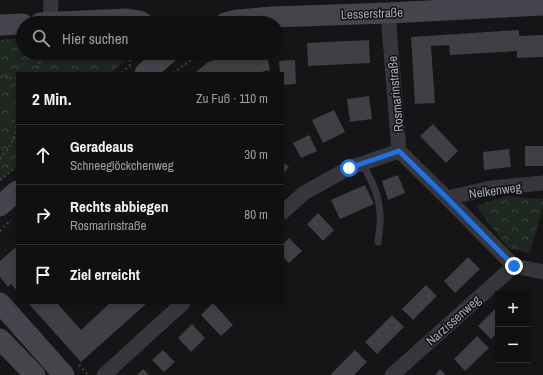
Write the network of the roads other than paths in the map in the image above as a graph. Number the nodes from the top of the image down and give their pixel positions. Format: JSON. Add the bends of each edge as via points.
{"nodes":[{"id":1,"x":51,"y":0,"type":"edge"},
{"id":2,"x":485,"y":4,"type":"edge"},
{"id":3,"x":543,"y":5,"type":"edge"},
{"id":4,"x":388,"y":12,"type":"junction"},
{"id":5,"x":50,"y":16,"type":"edge"},
{"id":6,"x":284,"y":17,"type":"edge"},
{"id":7,"x":16,"y":24,"type":"edge"},
{"id":8,"x":0,"y":25,"type":"edge"},
{"id":9,"x":399,"y":151,"type":"junction"},
{"id":10,"x":362,"y":163,"type":"junction"},
{"id":11,"x":543,"y":183,"type":"edge"},
{"id":12,"x":16,"y":193,"type":"edge"},
{"id":13,"x":447,"y":198,"type":"junction"},
{"id":14,"x":284,"y":211,"type":"edge"},
{"id":15,"x":6,"y":213,"type":"edge"},
{"id":16,"x":378,"y":242,"type":"dead end"},
{"id":17,"x":514,"y":266,"type":"junction"},
{"id":18,"x":543,"y":272,"type":"edge"},
{"id":19,"x":0,"y":303,"type":"edge"},
{"id":20,"x":182,"y":304,"type":"edge"},
{"id":21,"x":0,"y":339,"type":"edge"},
{"id":22,"x":35,"y":375,"type":"edge"},
{"id":23,"x":64,"y":375,"type":"edge"},
{"id":24,"x":104,"y":375,"type":"edge"},
{"id":25,"x":392,"y":375,"type":"edge"}],
"edges":[{"from":1,"to":5,"type":"street"},
{"from":2,"to":3,"type":"main road","name":"Lesserstraße"},
{"from":2,"to":4,"type":"main road","name":"Lesserstraße"},
{"from":4,"to":6,"type":"main road","name":"Lesserstraße"},
{"from":4,"to":9,"type":"street","name":"Rosmarinstraße"},
{"from":7,"to":8,"type":"main road"},
{"from":9,"to":10,"type":"street"},
{"from":9,"to":13,"type":"street","name":"Rosmarinstraße"},
{"from":10,"to":14,"type":"street","via":[[304,193]]},
{"from":10,"to":16,"type":"lane","via":[[378,196],[381,215]]},
{"from":11,"to":13,"type":"street","name":"Nelkenweg","via":[[490,188]]},
{"from":12,"to":15,"type":"main road"},
{"from":13,"to":17,"type":"street","name":"Rosmarinstraße"},
{"from":17,"to":18,"type":"street"},
{"from":17,"to":25,"type":"street","name":"Narzissenweg"},
{"from":19,"to":23,"type":"main road"},
{"from":20,"to":24,"type":"street"},
{"from":21,"to":22,"type":"main road"}]}
